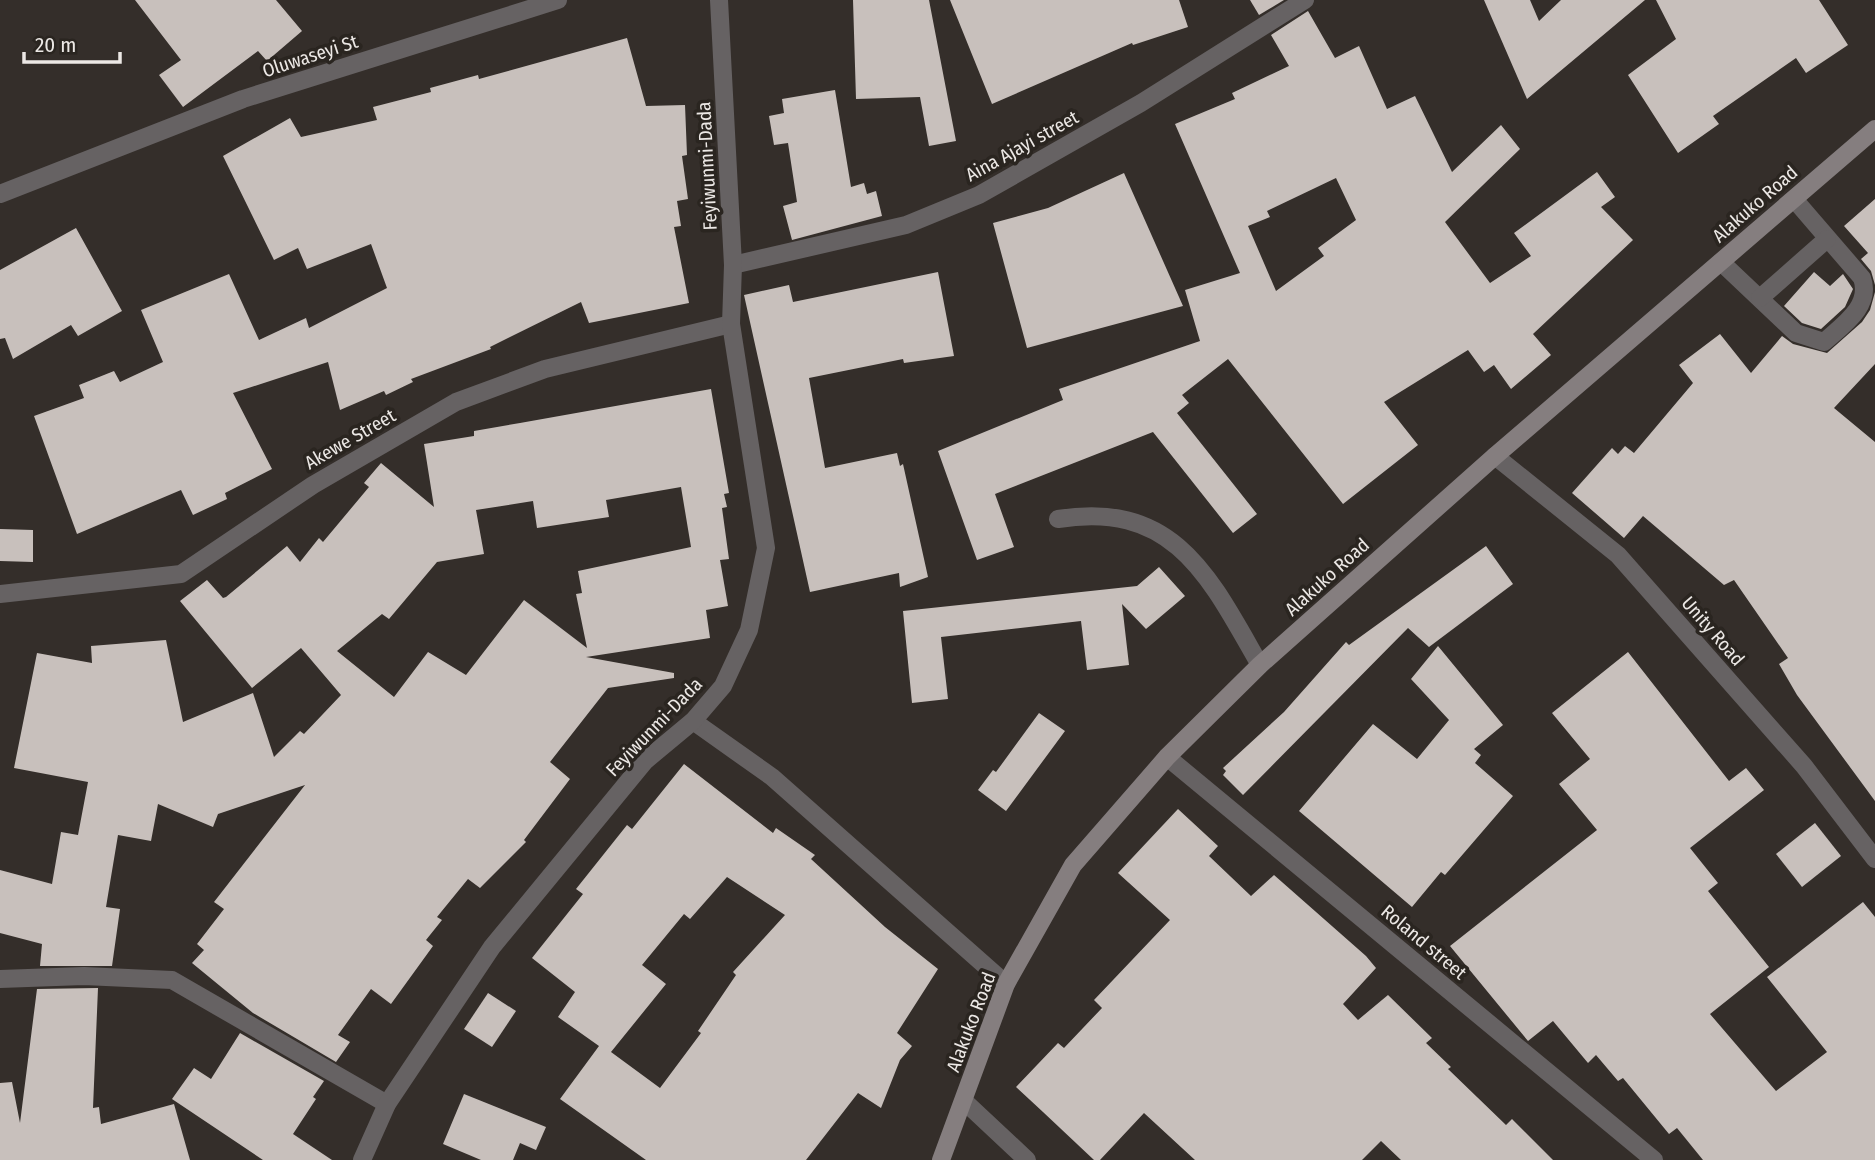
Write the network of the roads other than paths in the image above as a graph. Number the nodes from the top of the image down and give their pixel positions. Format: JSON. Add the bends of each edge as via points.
{"nodes":[{"id":1,"x":558,"y":0,"type":"edge"},
{"id":2,"x":719,"y":0,"type":"edge"},
{"id":3,"x":1305,"y":0,"type":"edge"},
{"id":4,"x":1875,"y":129,"type":"edge"},
{"id":5,"x":0,"y":194,"type":"edge"},
{"id":6,"x":1794,"y":199,"type":"junction"},
{"id":7,"x":1827,"y":239,"type":"junction"},
{"id":8,"x":1720,"y":262,"type":"junction"},
{"id":9,"x":733,"y":265,"type":"junction"},
{"id":10,"x":1760,"y":298,"type":"junction"},
{"id":11,"x":732,"y":324,"type":"junction"},
{"id":12,"x":1495,"y":456,"type":"junction"},
{"id":13,"x":1058,"y":519,"type":"dead end"},
{"id":14,"x":0,"y":594,"type":"edge"},
{"id":15,"x":1260,"y":665,"type":"junction"},
{"id":16,"x":693,"y":721,"type":"junction"},
{"id":17,"x":1167,"y":757,"type":"junction"},
{"id":18,"x":1875,"y":859,"type":"edge"},
{"id":19,"x":0,"y":979,"type":"edge"},
{"id":20,"x":1006,"y":984,"type":"junction"},
{"id":21,"x":964,"y":1101,"type":"junction"},
{"id":22,"x":387,"y":1104,"type":"junction"},
{"id":23,"x":362,"y":1160,"type":"edge"},
{"id":24,"x":941,"y":1160,"type":"edge"},
{"id":25,"x":1027,"y":1160,"type":"edge"},
{"id":26,"x":1654,"y":1160,"type":"edge"}],
"edges":[{"from":1,"to":5,"type":"street","name":"Oluwaseyi St","via":[[243,99]]},
{"from":2,"to":9,"type":"street","name":"Feyiwunmi-Dada"},
{"from":3,"to":9,"type":"street","name":"Aina Ajayi street","via":[[1141,103],[979,195],[906,225]]},
{"from":4,"to":6,"type":"main road","name":"Alakuko Road"},
{"from":6,"to":7,"type":"street"},
{"from":6,"to":8,"type":"main road","name":"Alakuko Road"},
{"from":7,"to":10,"type":"street"},
{"from":7,"to":10,"type":"street","via":[[1862,278],[1866,290],[1865,299],[1848,321],[1824,342],[1797,333]]},
{"from":8,"to":10,"type":"street"},
{"from":8,"to":12,"type":"main road","name":"Alakuko Road"},
{"from":9,"to":11,"type":"street","name":"Feyiwunmi-Dada"},
{"from":11,"to":14,"type":"street","name":"Akewe Street","via":[[545,369],[456,402],[313,485],[180,574]]},
{"from":11,"to":16,"type":"street","name":"Feyiwunmi-Dada","via":[[766,548],[749,630],[723,686]]},
{"from":12,"to":15,"type":"main road","name":"Alakuko Road"},
{"from":12,"to":18,"type":"street","name":"Unity Road","via":[[1618,555],[1804,766]]},
{"from":13,"to":15,"type":"street","via":[[1090,514],[1122,518],[1183,548],[1209,581]]},
{"from":15,"to":17,"type":"main road","name":"Alakuko Road"},
{"from":16,"to":20,"type":"street","via":[[772,777]]},
{"from":16,"to":22,"type":"street","name":"Feyiwunmi-Dada","via":[[645,761],[492,947]]},
{"from":17,"to":20,"type":"main road","name":"Alakuko Road","via":[[1073,865]]},
{"from":17,"to":26,"type":"street","name":"Roland street"},
{"from":19,"to":22,"type":"street","via":[[84,975],[172,980]]},
{"from":20,"to":21,"type":"main road","name":"Alakuko Road"},
{"from":21,"to":24,"type":"main road","name":"Alakuko Road"},
{"from":21,"to":25,"type":"street"},
{"from":22,"to":23,"type":"street","name":"Feyiwunmi-Dada"}]}
